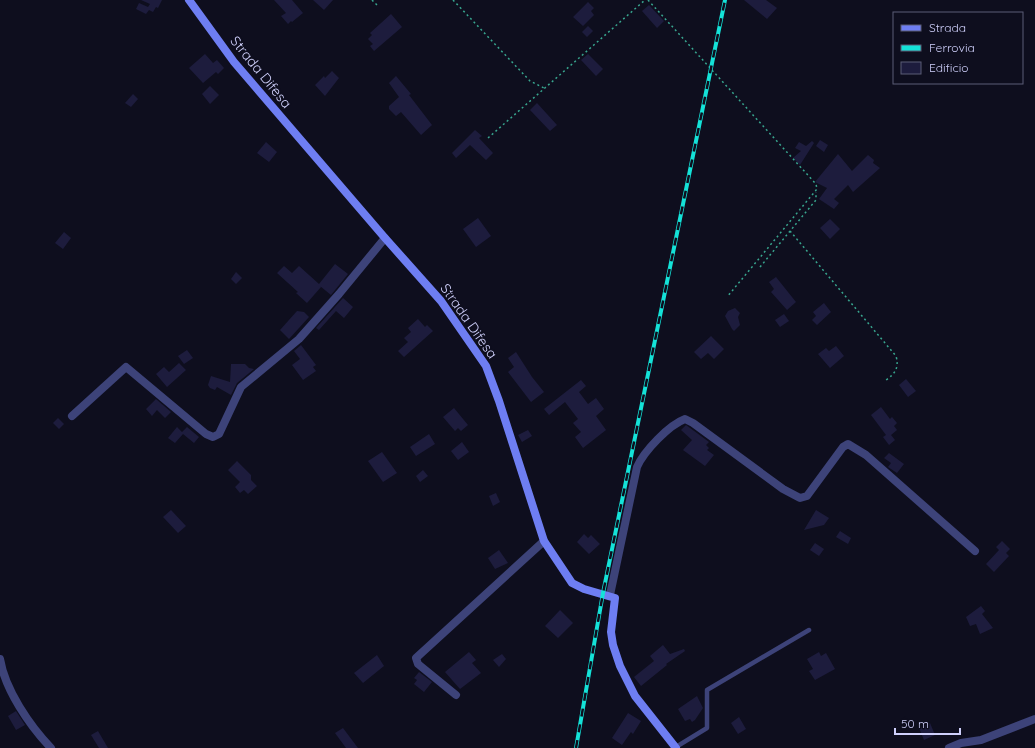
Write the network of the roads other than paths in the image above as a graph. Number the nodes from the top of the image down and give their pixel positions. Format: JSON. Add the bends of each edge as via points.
{"nodes":[{"id":1,"x":189,"y":0,"type":"edge"},
{"id":2,"x":385,"y":238,"type":"junction"},
{"id":3,"x":72,"y":416,"type":"dead end"},
{"id":4,"x":544,"y":541,"type":"junction"},
{"id":5,"x":975,"y":551,"type":"dead end"},
{"id":6,"x":610,"y":595,"type":"junction"},
{"id":7,"x":809,"y":630,"type":"dead end"},
{"id":8,"x":0,"y":659,"type":"edge"},
{"id":9,"x":456,"y":695,"type":"dead end"},
{"id":10,"x":1035,"y":719,"type":"edge"},
{"id":11,"x":676,"y":747,"type":"edge"},
{"id":12,"x":51,"y":748,"type":"edge"},
{"id":13,"x":950,"y":748,"type":"edge"}],
"edges":[{"from":1,"to":2,"type":"street","name":"Strada Difesa","via":[[234,62]]},
{"from":2,"to":3,"type":"street","via":[[299,339],[241,387],[219,434],[213,437],[206,434],[126,367]]},
{"from":2,"to":4,"type":"street","name":"Strada Difesa","via":[[441,301],[486,366]]},
{"from":4,"to":6,"type":"street","name":"Strada Difesa","via":[[572,583],[584,589]]},
{"from":4,"to":9,"type":"street","via":[[416,658],[418,664]]},
{"from":5,"to":6,"type":"street","via":[[852,445],[843,447],[807,496],[800,498],[783,489],[685,419],[648,449],[638,463]]},
{"from":6,"to":11,"type":"street","via":[[616,600],[611,626],[620,666],[635,696]]},
{"from":7,"to":11,"type":"lane","via":[[707,690],[707,728]]},
{"from":8,"to":12,"type":"street","via":[[2,674],[29,721]]},
{"from":10,"to":13,"type":"street","via":[[981,740],[961,742]]}]}
